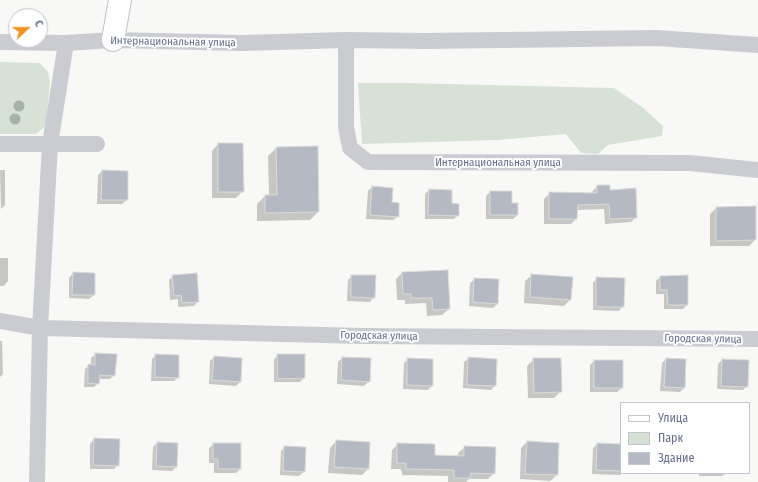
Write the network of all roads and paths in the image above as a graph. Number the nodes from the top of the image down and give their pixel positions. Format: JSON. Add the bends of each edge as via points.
{"nodes":[{"id":1,"x":120,"y":0,"type":"edge"},
{"id":2,"x":113,"y":40,"type":"junction"},
{"id":3,"x":346,"y":40,"type":"junction"},
{"id":4,"x":0,"y":42,"type":"edge"},
{"id":5,"x":66,"y":43,"type":"junction"},
{"id":6,"x":758,"y":45,"type":"edge"},
{"id":7,"x":0,"y":144,"type":"edge"},
{"id":8,"x":50,"y":144,"type":"junction"},
{"id":9,"x":97,"y":144,"type":"dead end"},
{"id":10,"x":758,"y":170,"type":"edge"},
{"id":11,"x":0,"y":321,"type":"edge"},
{"id":12,"x":40,"y":328,"type":"junction"},
{"id":13,"x":758,"y":339,"type":"edge"},
{"id":14,"x":37,"y":482,"type":"edge"}],
"edges":[{"from":1,"to":2,"type":"street"},
{"from":2,"to":3,"type":"street","name":"Интернациональная улица","via":[[242,43]]},
{"from":2,"to":5,"type":"street","name":"Интернациональная улица"},
{"from":3,"to":6,"type":"street","name":"Интернациональная улица","via":[[657,38]]},
{"from":3,"to":10,"type":"street","name":"Интернациональная улица","via":[[346,127],[350,148],[368,162],[690,163]]},
{"from":4,"to":5,"type":"street","name":"Интернациональная улица"},
{"from":5,"to":8,"type":"street"},
{"from":7,"to":8,"type":"street"},
{"from":8,"to":9,"type":"street"},
{"from":8,"to":12,"type":"street"},
{"from":11,"to":12,"type":"street","name":"Городская улица"},
{"from":12,"to":13,"type":"street","name":"Городская улица","via":[[364,336]]},
{"from":12,"to":14,"type":"street"}]}
